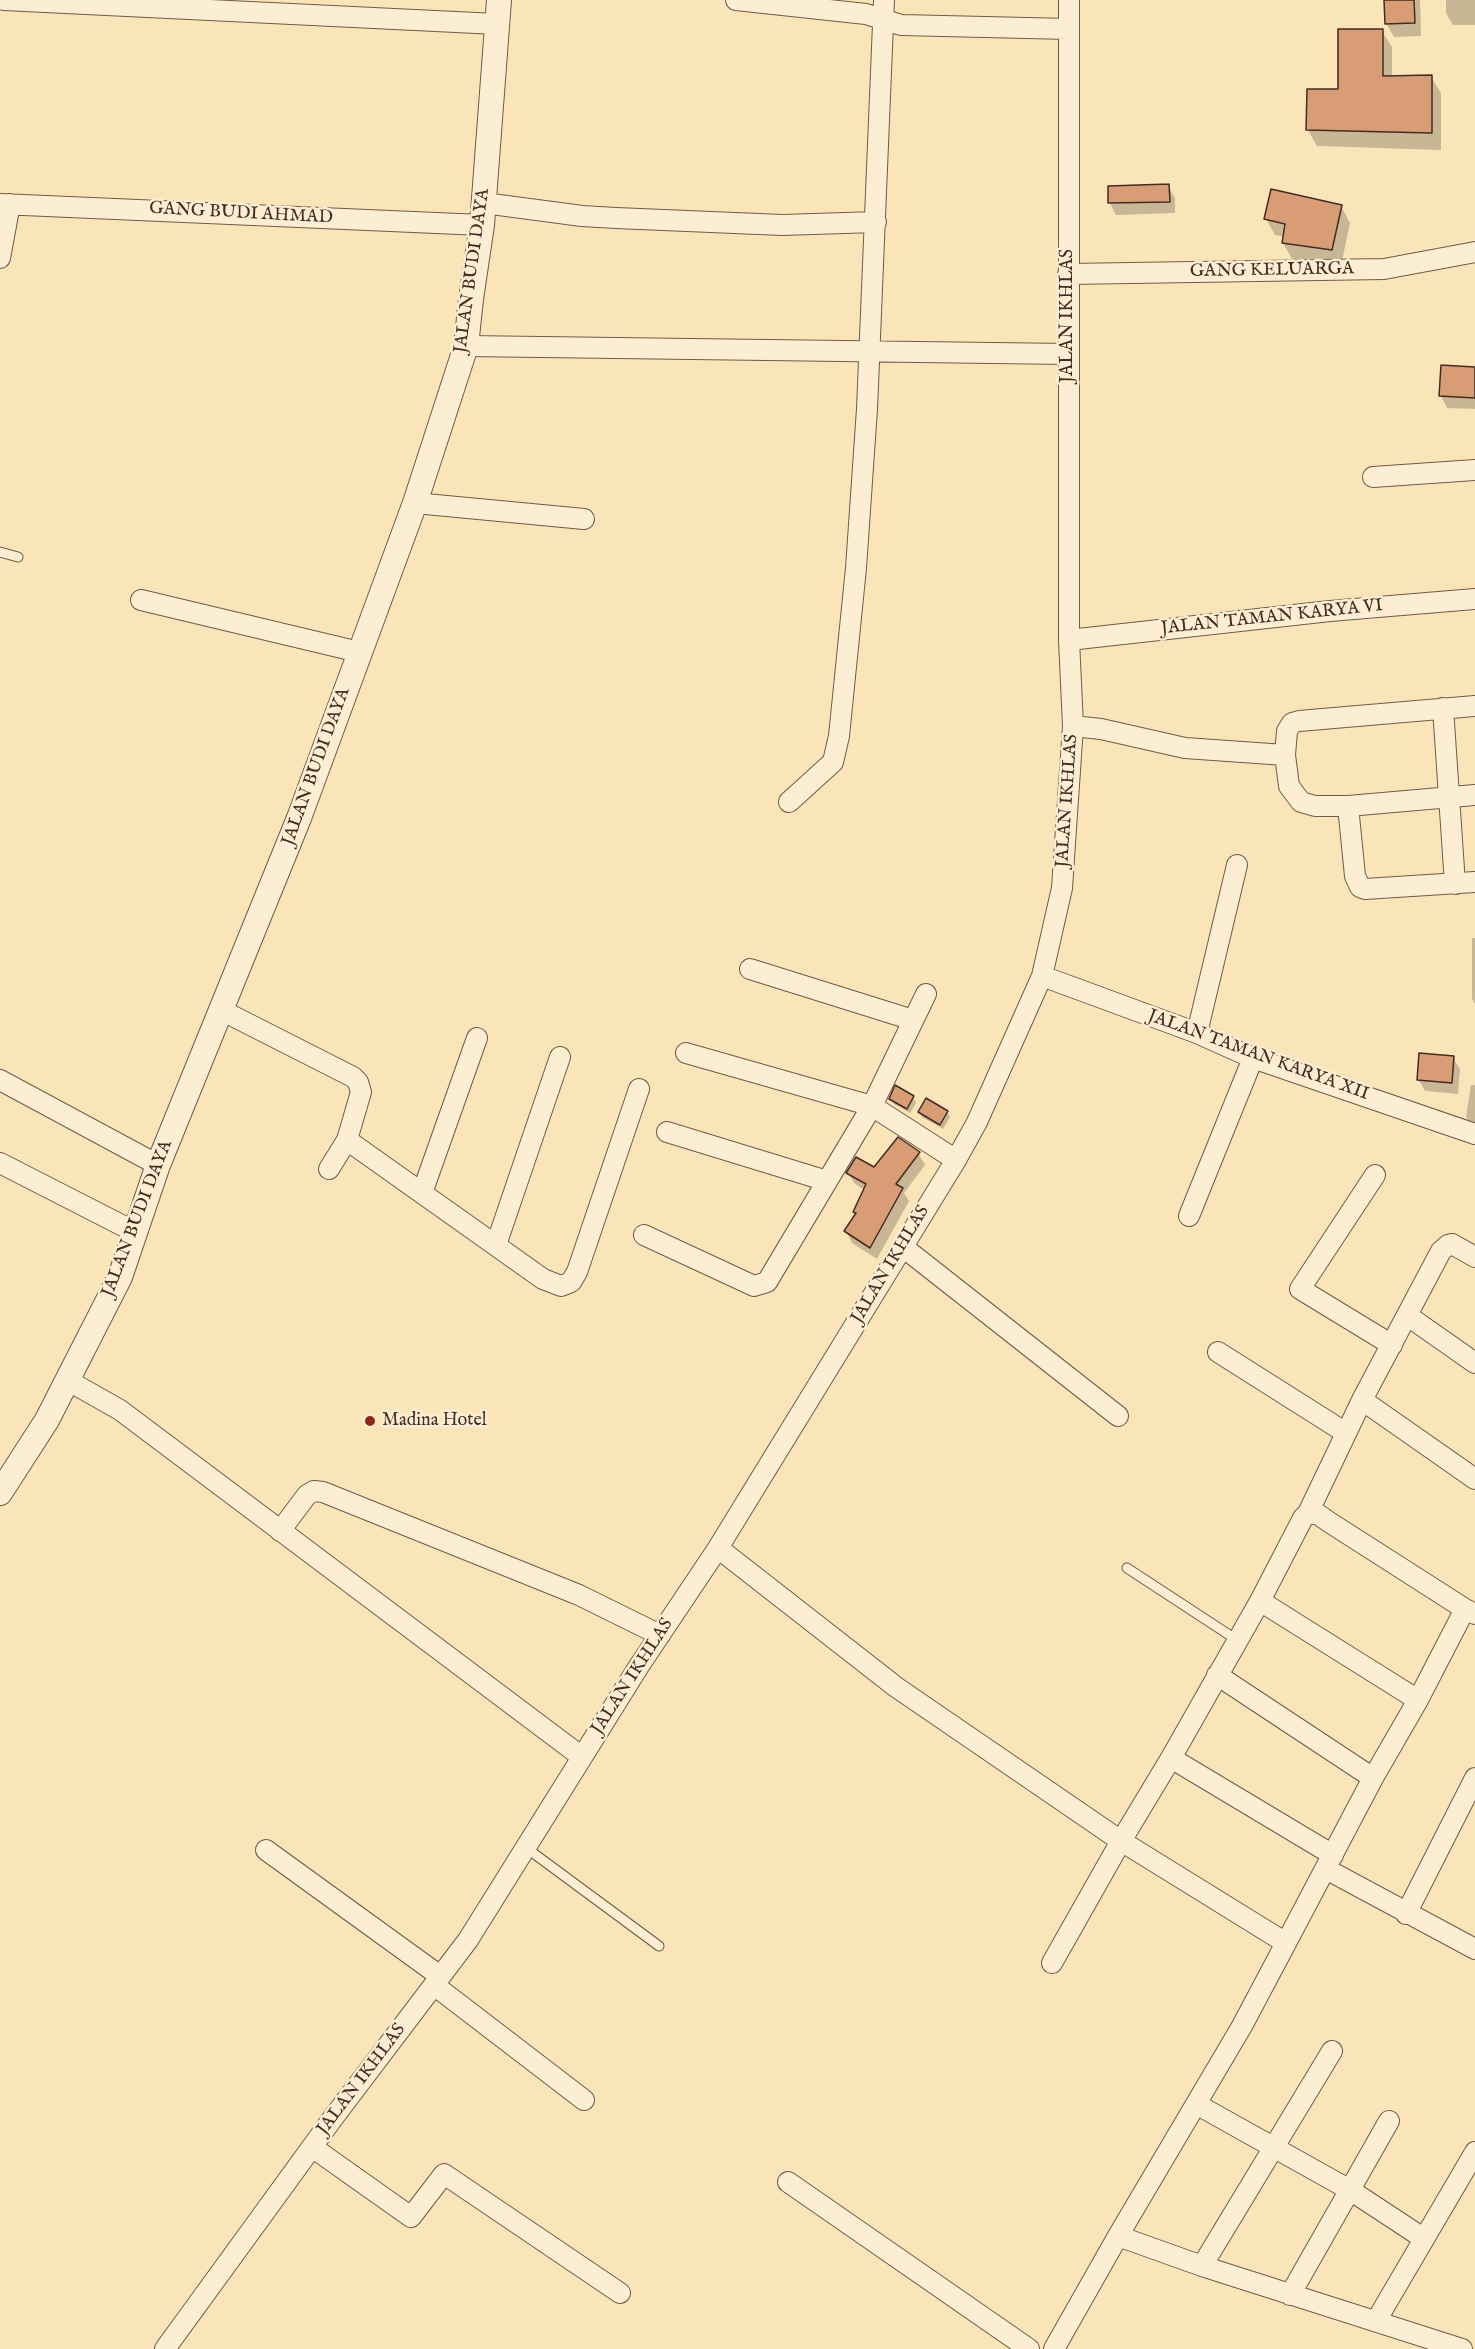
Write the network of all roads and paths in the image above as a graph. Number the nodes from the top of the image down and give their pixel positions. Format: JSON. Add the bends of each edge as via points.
{"nodes":[{"id":1,"x":3,"y":0,"type":"edge"},
{"id":2,"x":498,"y":0,"type":"edge"},
{"id":3,"x":736,"y":0,"type":"edge"},
{"id":4,"x":1069,"y":0,"type":"edge"},
{"id":5,"x":884,"y":10,"type":"edge"},
{"id":6,"x":497,"y":24,"type":"junction"},
{"id":7,"x":1069,"y":29,"type":"junction"},
{"id":8,"x":5,"y":204,"type":"edge"},
{"id":9,"x":483,"y":214,"type":"junction"},
{"id":10,"x":876,"y":222,"type":"junction"},
{"id":11,"x":1475,"y":252,"type":"edge"},
{"id":12,"x":0,"y":258,"type":"edge"},
{"id":13,"x":1068,"y":274,"type":"junction"},
{"id":14,"x":466,"y":346,"type":"junction"},
{"id":15,"x":870,"y":353,"type":"junction"},
{"id":16,"x":1068,"y":354,"type":"junction"},
{"id":17,"x":1475,"y":470,"type":"edge"},
{"id":18,"x":1372,"y":477,"type":"dead end"},
{"id":19,"x":415,"y":503,"type":"junction"},
{"id":20,"x":584,"y":519,"type":"dead end"},
{"id":21,"x":0,"y":552,"type":"edge"},
{"id":22,"x":18,"y":557,"type":"dead end"},
{"id":23,"x":1475,"y":598,"type":"edge"},
{"id":24,"x":141,"y":600,"type":"dead end"},
{"id":25,"x":1069,"y":640,"type":"junction"},
{"id":26,"x":359,"y":652,"type":"junction"},
{"id":27,"x":1475,"y":706,"type":"edge"},
{"id":28,"x":1443,"y":708,"type":"junction"},
{"id":29,"x":1073,"y":726,"type":"junction"},
{"id":30,"x":1285,"y":755,"type":"junction"},
{"id":31,"x":1475,"y":795,"type":"edge"},
{"id":32,"x":1449,"y":796,"type":"junction"},
{"id":33,"x":789,"y":801,"type":"dead end"},
{"id":34,"x":1348,"y":806,"type":"junction"},
{"id":35,"x":1237,"y":865,"type":"dead end"},
{"id":36,"x":1465,"y":883,"type":"edge"},
{"id":37,"x":750,"y":969,"type":"dead end"},
{"id":38,"x":1042,"y":976,"type":"junction"},
{"id":39,"x":926,"y":994,"type":"dead end"},
{"id":40,"x":221,"y":1010,"type":"junction"},
{"id":41,"x":913,"y":1020,"type":"junction"},
{"id":42,"x":1197,"y":1033,"type":"junction"},
{"id":43,"x":477,"y":1038,"type":"dead end"},
{"id":44,"x":686,"y":1053,"type":"dead end"},
{"id":45,"x":560,"y":1057,"type":"dead end"},
{"id":46,"x":1253,"y":1058,"type":"junction"},
{"id":47,"x":0,"y":1080,"type":"edge"},
{"id":48,"x":639,"y":1089,"type":"dead end"},
{"id":49,"x":872,"y":1106,"type":"junction"},
{"id":50,"x":667,"y":1132,"type":"dead end"},
{"id":51,"x":1475,"y":1134,"type":"edge"},
{"id":52,"x":347,"y":1140,"type":"junction"},
{"id":53,"x":956,"y":1160,"type":"junction"},
{"id":54,"x":0,"y":1163,"type":"edge"},
{"id":55,"x":158,"y":1165,"type":"junction"},
{"id":56,"x":329,"y":1169,"type":"dead end"},
{"id":57,"x":1375,"y":1175,"type":"dead end"},
{"id":58,"x":827,"y":1181,"type":"junction"},
{"id":59,"x":422,"y":1193,"type":"junction"},
{"id":60,"x":1189,"y":1216,"type":"dead end"},
{"id":61,"x":135,"y":1232,"type":"junction"},
{"id":62,"x":644,"y":1235,"type":"dead end"},
{"id":63,"x":496,"y":1245,"type":"junction"},
{"id":64,"x":903,"y":1246,"type":"junction"},
{"id":65,"x":1475,"y":1257,"type":"edge"},
{"id":66,"x":1408,"y":1316,"type":"junction"},
{"id":67,"x":1392,"y":1345,"type":"junction"},
{"id":68,"x":1218,"y":1352,"type":"dead end"},
{"id":69,"x":1475,"y":1363,"type":"edge"},
{"id":70,"x":67,"y":1380,"type":"junction"},
{"id":71,"x":1362,"y":1400,"type":"junction"},
{"id":72,"x":1118,"y":1416,"type":"dead end"},
{"id":73,"x":1346,"y":1433,"type":"junction"},
{"id":74,"x":1475,"y":1479,"type":"edge"},
{"id":75,"x":0,"y":1493,"type":"edge"},
{"id":76,"x":1308,"y":1513,"type":"junction"},
{"id":77,"x":280,"y":1532,"type":"junction"},
{"id":78,"x":718,"y":1548,"type":"junction"},
{"id":79,"x":1127,"y":1568,"type":"dead end"},
{"id":80,"x":1260,"y":1601,"type":"junction"},
{"id":81,"x":1470,"y":1611,"type":"edge"},
{"id":82,"x":660,"y":1635,"type":"junction"},
{"id":83,"x":1238,"y":1640,"type":"junction"},
{"id":84,"x":1217,"y":1675,"type":"junction"},
{"id":85,"x":1418,"y":1700,"type":"junction"},
{"id":86,"x":582,"y":1757,"type":"junction"},
{"id":87,"x":1171,"y":1758,"type":"junction"},
{"id":88,"x":1373,"y":1778,"type":"junction"},
{"id":89,"x":1475,"y":1778,"type":"edge"},
{"id":90,"x":1121,"y":1841,"type":"junction"},
{"id":91,"x":525,"y":1847,"type":"junction"},
{"id":92,"x":266,"y":1850,"type":"dead end"},
{"id":93,"x":1330,"y":1862,"type":"junction"},
{"id":94,"x":1406,"y":1914,"type":"junction"},
{"id":95,"x":1286,"y":1943,"type":"junction"},
{"id":96,"x":659,"y":1946,"type":"dead end"},
{"id":97,"x":1475,"y":1949,"type":"edge"},
{"id":98,"x":1052,"y":1963,"type":"dead end"},
{"id":99,"x":437,"y":1981,"type":"junction"},
{"id":100,"x":1332,"y":2051,"type":"dead end"},
{"id":101,"x":584,"y":2100,"type":"dead end"},
{"id":102,"x":1196,"y":2104,"type":"junction"},
{"id":103,"x":1389,"y":2121,"type":"dead end"},
{"id":104,"x":312,"y":2147,"type":"junction"},
{"id":105,"x":1274,"y":2148,"type":"junction"},
{"id":106,"x":1475,"y":2152,"type":"edge"},
{"id":107,"x":788,"y":2182,"type":"dead end"},
{"id":108,"x":1350,"y":2190,"type":"junction"},
{"id":109,"x":1118,"y":2236,"type":"junction"},
{"id":110,"x":1423,"y":2238,"type":"junction"},
{"id":111,"x":1202,"y":2266,"type":"junction"},
{"id":112,"x":620,"y":2292,"type":"dead end"},
{"id":113,"x":1290,"y":2295,"type":"junction"},
{"id":114,"x":1376,"y":2321,"type":"junction"},
{"id":115,"x":165,"y":2349,"type":"edge"},
{"id":116,"x":1029,"y":2349,"type":"edge"},
{"id":117,"x":1054,"y":2349,"type":"edge"},
{"id":118,"x":1462,"y":2349,"type":"edge"}],
"edges":[{"from":1,"to":6,"type":"street"},
{"from":2,"to":6,"type":"street","name":"JALAN BUDI DAYA"},
{"from":3,"to":5,"type":"street","via":[[866,14]]},
{"from":4,"to":7,"type":"street","name":"JALAN IKHLAS"},
{"from":5,"to":7,"type":"street","via":[[901,25]]},
{"from":5,"to":10,"type":"street"},
{"from":6,"to":9,"type":"street","name":"JALAN BUDI DAYA"},
{"from":7,"to":13,"type":"street","name":"JALAN IKHLAS"},
{"from":8,"to":9,"type":"street","name":"GANG BUDI AHMAD"},
{"from":8,"to":12,"type":"street"},
{"from":9,"to":10,"type":"street","name":"GANG BUDI AHMAD","via":[[782,225]]},
{"from":9,"to":14,"type":"street","name":"JALAN BUDI DAYA"},
{"from":10,"to":15,"type":"street"},
{"from":11,"to":13,"type":"street","name":"GANG KELUARGA","via":[[1384,269]]},
{"from":13,"to":16,"type":"street","name":"JALAN IKHLAS"},
{"from":14,"to":15,"type":"street"},
{"from":14,"to":19,"type":"street","name":"JALAN BUDI DAYA"},
{"from":15,"to":16,"type":"street"},
{"from":15,"to":33,"type":"street","via":[[856,568],[839,736],[832,762]]},
{"from":16,"to":25,"type":"street","name":"JALAN IKHLAS"},
{"from":17,"to":18,"type":"street"},
{"from":19,"to":20,"type":"street"},
{"from":19,"to":26,"type":"street","name":"JALAN BUDI DAYA"},
{"from":21,"to":22,"type":"lane"},
{"from":23,"to":25,"type":"street","name":"JALAN TAMAN KARYA VI"},
{"from":24,"to":26,"type":"street"},
{"from":25,"to":29,"type":"street","name":"JALAN IKHLAS"},
{"from":26,"to":40,"type":"street","name":"JALAN BUDI DAYA","via":[[299,818]]},
{"from":27,"to":28,"type":"street"},
{"from":28,"to":30,"type":"street","via":[[1292,723],[1287,731]]},
{"from":28,"to":32,"type":"street"},
{"from":29,"to":30,"type":"street","via":[[1185,748]]},
{"from":29,"to":38,"type":"street","name":"JALAN IKHLAS","via":[[1062,888]]},
{"from":30,"to":34,"type":"street","via":[[1289,786],[1301,802]]},
{"from":31,"to":32,"type":"street"},
{"from":32,"to":34,"type":"street"},
{"from":32,"to":36,"type":"street"},
{"from":34,"to":36,"type":"street","via":[[1355,876],[1360,887]]},
{"from":35,"to":42,"type":"street"},
{"from":37,"to":41,"type":"street"},
{"from":38,"to":42,"type":"street","name":"JALAN TAMAN KARYA XII"},
{"from":38,"to":53,"type":"street","name":"JALAN IKHLAS"},
{"from":39,"to":41,"type":"street"},
{"from":40,"to":52,"type":"street","via":[[358,1082],[361,1092]]},
{"from":40,"to":55,"type":"street","name":"JALAN BUDI DAYA"},
{"from":41,"to":49,"type":"street"},
{"from":42,"to":46,"type":"street","name":"JALAN TAMAN KARYA XII"},
{"from":43,"to":59,"type":"street"},
{"from":44,"to":49,"type":"street"},
{"from":45,"to":63,"type":"street"},
{"from":46,"to":51,"type":"street","name":"JALAN TAMAN KARYA XII"},
{"from":46,"to":60,"type":"street"},
{"from":47,"to":55,"type":"street"},
{"from":48,"to":63,"type":"street","via":[[572,1282],[554,1285]]},
{"from":49,"to":53,"type":"street"},
{"from":49,"to":58,"type":"street"},
{"from":50,"to":58,"type":"street"},
{"from":52,"to":56,"type":"street"},
{"from":52,"to":59,"type":"street"},
{"from":53,"to":64,"type":"street","name":"JALAN IKHLAS"},
{"from":54,"to":61,"type":"street"},
{"from":55,"to":61,"type":"street","name":"JALAN BUDI DAYA"},
{"from":57,"to":67,"type":"street","via":[[1300,1289]]},
{"from":58,"to":62,"type":"street","via":[[767,1282],[758,1286]]},
{"from":59,"to":63,"type":"street"},
{"from":61,"to":70,"type":"street","name":"JALAN BUDI DAYA","via":[[120,1277]]},
{"from":64,"to":72,"type":"street"},
{"from":64,"to":78,"type":"street","name":"JALAN IKHLAS"},
{"from":65,"to":66,"type":"street","via":[[1456,1245],[1441,1251]]},
{"from":66,"to":67,"type":"street"},
{"from":66,"to":69,"type":"street"},
{"from":67,"to":71,"type":"street"},
{"from":68,"to":73,"type":"street"},
{"from":70,"to":75,"type":"street","name":"JALAN BUDI DAYA","via":[[47,1420]]},
{"from":70,"to":77,"type":"street","via":[[120,1410]]},
{"from":71,"to":73,"type":"street"},
{"from":71,"to":74,"type":"street"},
{"from":73,"to":76,"type":"street"},
{"from":76,"to":80,"type":"street"},
{"from":76,"to":81,"type":"street","via":[[1329,1522]]},
{"from":77,"to":82,"type":"street","via":[[308,1496],[314,1491],[323,1492],[579,1595]]},
{"from":77,"to":86,"type":"street"},
{"from":78,"to":82,"type":"street","name":"JALAN IKHLAS"},
{"from":78,"to":90,"type":"street","via":[[896,1687]]},
{"from":79,"to":83,"type":"lane"},
{"from":80,"to":83,"type":"street"},
{"from":80,"to":85,"type":"street"},
{"from":81,"to":85,"type":"street"},
{"from":82,"to":86,"type":"street","name":"JALAN IKHLAS"},
{"from":83,"to":84,"type":"street"},
{"from":84,"to":87,"type":"street"},
{"from":84,"to":88,"type":"street"},
{"from":85,"to":88,"type":"street"},
{"from":86,"to":91,"type":"street","name":"JALAN IKHLAS"},
{"from":87,"to":90,"type":"street"},
{"from":87,"to":93,"type":"street"},
{"from":88,"to":93,"type":"street"},
{"from":89,"to":94,"type":"street"},
{"from":90,"to":95,"type":"street"},
{"from":90,"to":98,"type":"street"},
{"from":91,"to":96,"type":"lane"},
{"from":91,"to":99,"type":"street","name":"JALAN IKHLAS","via":[[468,1940]]},
{"from":92,"to":99,"type":"street"},
{"from":93,"to":94,"type":"street"},
{"from":93,"to":95,"type":"street"},
{"from":94,"to":97,"type":"street"},
{"from":95,"to":102,"type":"street"},
{"from":99,"to":101,"type":"street"},
{"from":99,"to":104,"type":"street","name":"JALAN IKHLAS"},
{"from":100,"to":105,"type":"street"},
{"from":102,"to":105,"type":"street"},
{"from":102,"to":109,"type":"street"},
{"from":103,"to":108,"type":"street"},
{"from":104,"to":112,"type":"street","via":[[411,2217],[444,2174]]},
{"from":104,"to":115,"type":"street","name":"JALAN IKHLAS"},
{"from":105,"to":108,"type":"street"},
{"from":105,"to":111,"type":"street"},
{"from":106,"to":110,"type":"street"},
{"from":107,"to":116,"type":"street"},
{"from":108,"to":110,"type":"street"},
{"from":108,"to":113,"type":"street"},
{"from":109,"to":111,"type":"street"},
{"from":109,"to":117,"type":"street"},
{"from":110,"to":114,"type":"street"},
{"from":111,"to":113,"type":"street"},
{"from":113,"to":114,"type":"street"},
{"from":114,"to":118,"type":"street"}]}
